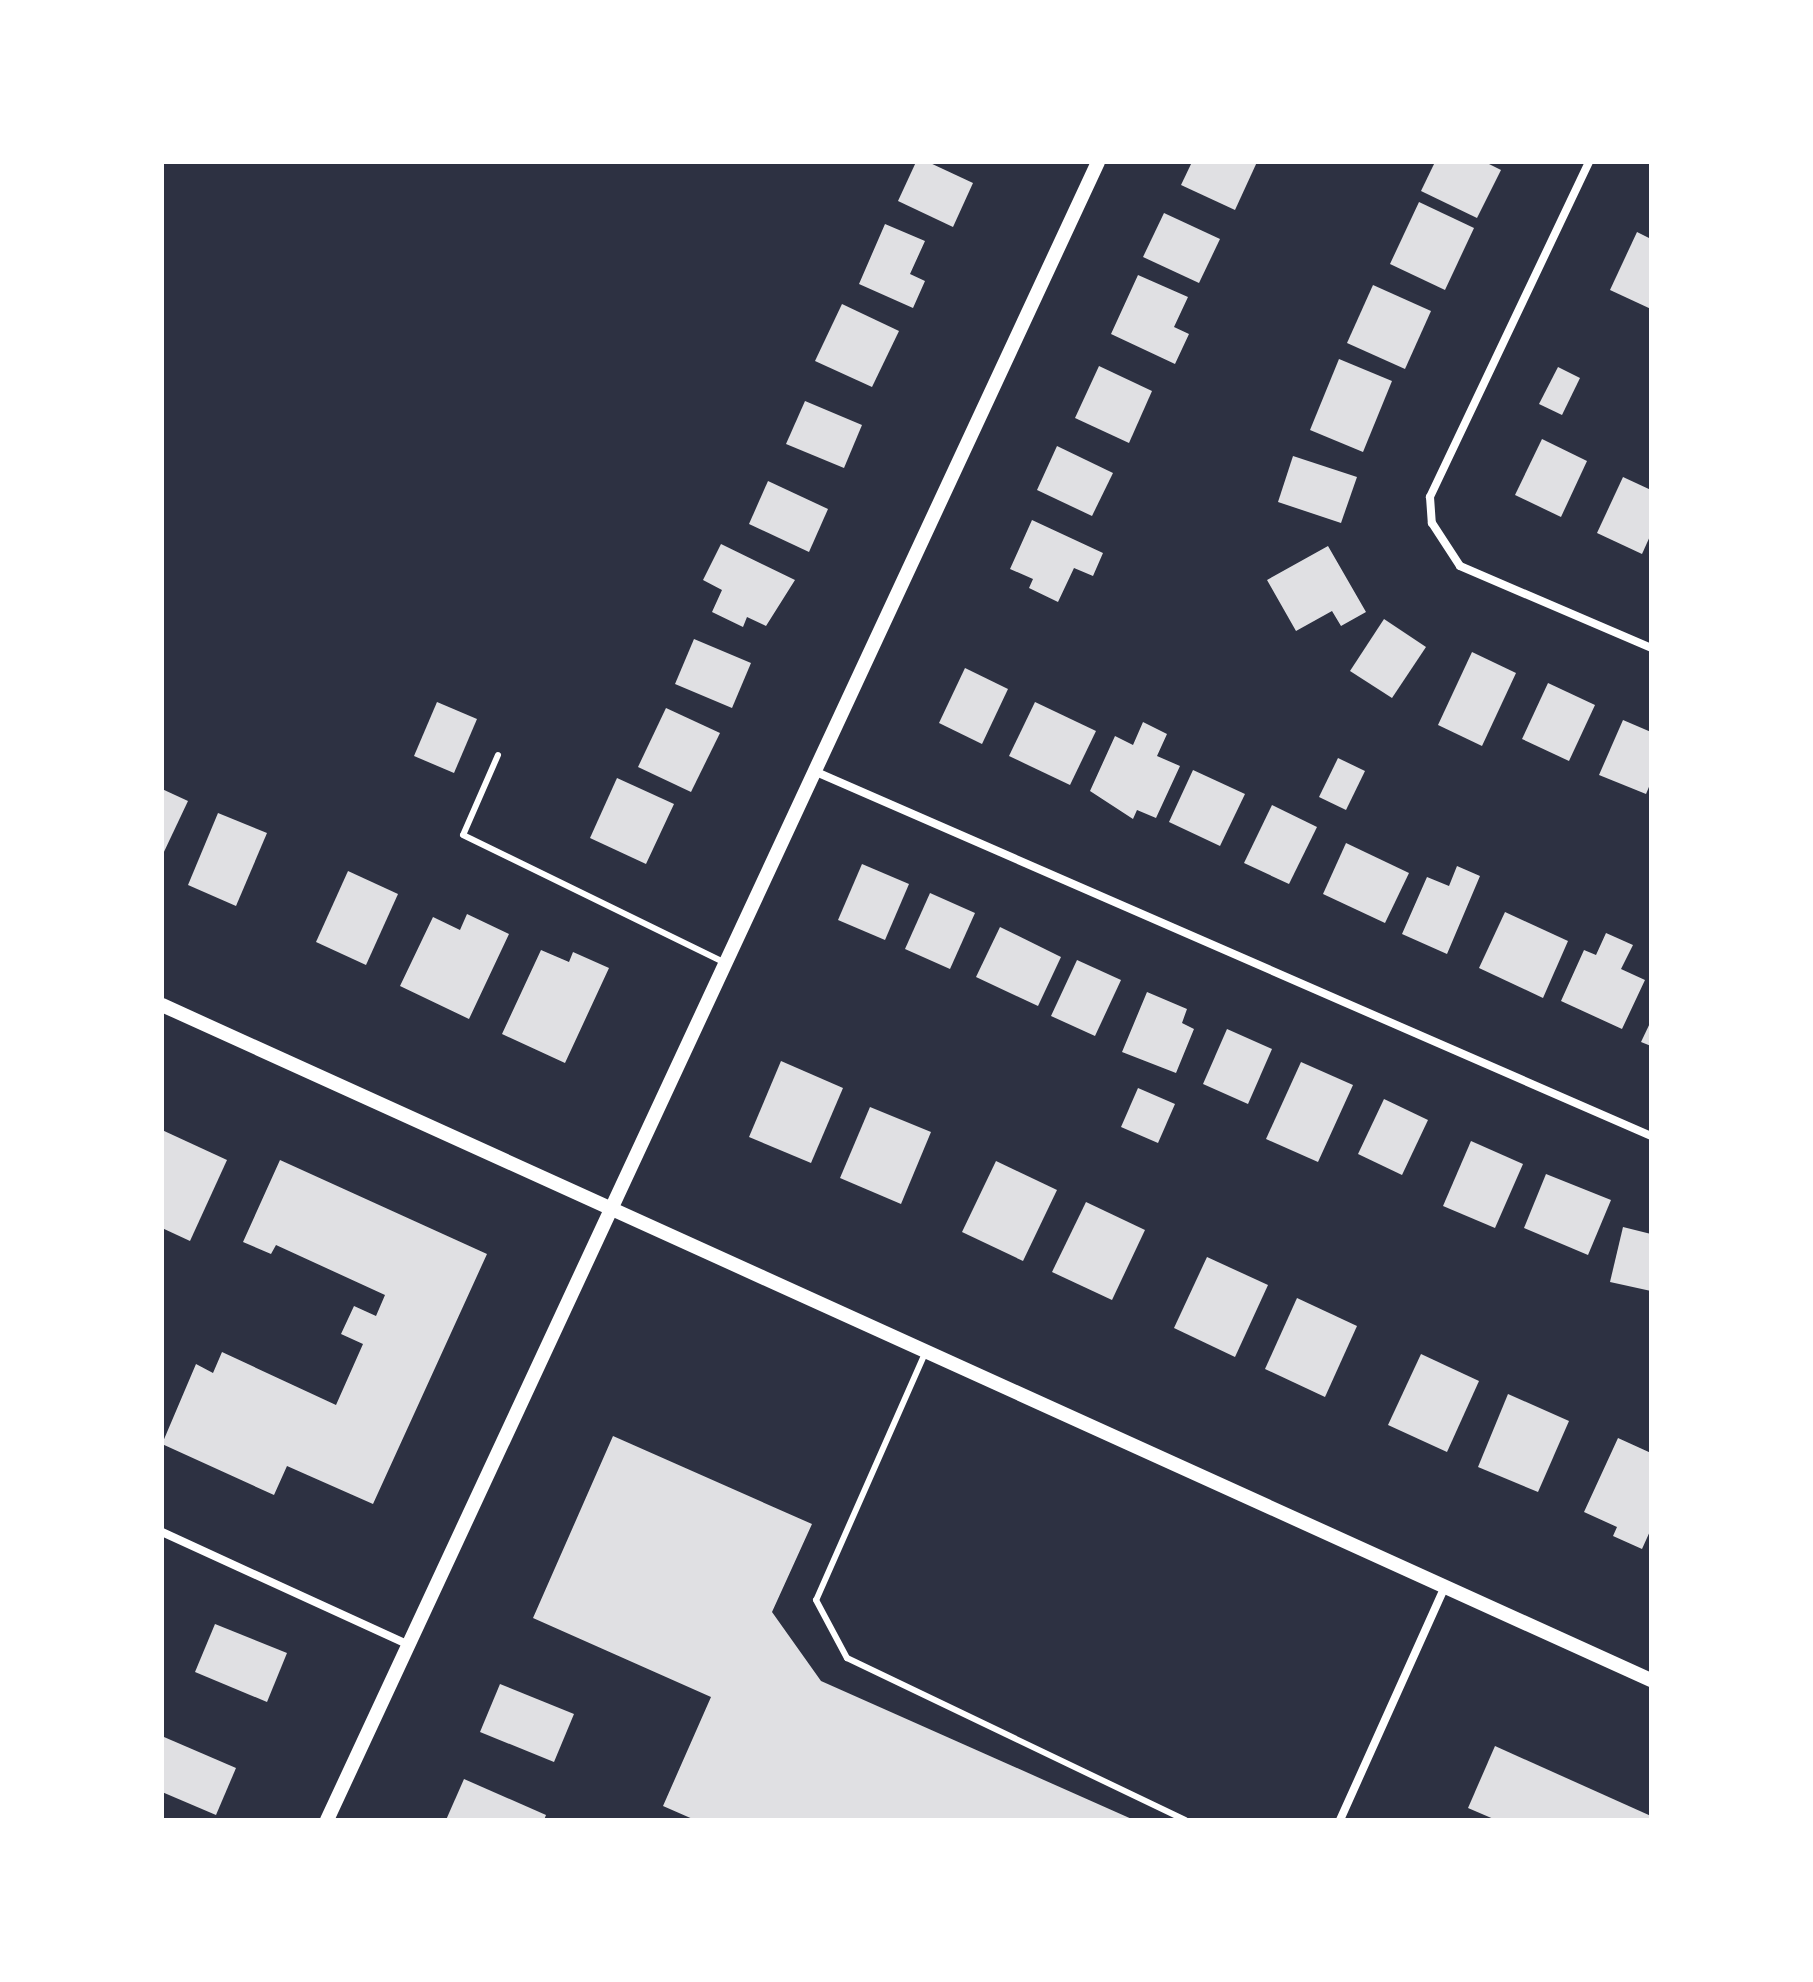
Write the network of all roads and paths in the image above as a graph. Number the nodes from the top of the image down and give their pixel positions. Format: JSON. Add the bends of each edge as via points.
{"nodes":[{"id":1,"x":1098,"y":162,"type":"edge"},
{"id":2,"x":1589,"y":162,"type":"edge"},
{"id":3,"x":1651,"y":648,"type":"edge"},
{"id":4,"x":498,"y":755,"type":"dead end"},
{"id":5,"x":814,"y":771,"type":"junction"},
{"id":6,"x":725,"y":963,"type":"junction"},
{"id":7,"x":162,"y":1005,"type":"edge"},
{"id":8,"x":1651,"y":1136,"type":"edge"},
{"id":9,"x":612,"y":1207,"type":"junction"},
{"id":10,"x":927,"y":1350,"type":"junction"},
{"id":11,"x":162,"y":1532,"type":"edge"},
{"id":12,"x":1445,"y":1586,"type":"junction"},
{"id":13,"x":409,"y":1645,"type":"junction"},
{"id":14,"x":1651,"y":1680,"type":"edge"},
{"id":15,"x":327,"y":1820,"type":"edge"},
{"id":16,"x":1185,"y":1820,"type":"edge"},
{"id":17,"x":1340,"y":1820,"type":"edge"}],
"edges":[{"from":1,"to":5,"type":"street"},
{"from":2,"to":3,"type":"street","via":[[1430,497],[1432,523],[1460,566]]},
{"from":4,"to":6,"type":"lane","via":[[463,835]]},
{"from":5,"to":6,"type":"street"},
{"from":5,"to":8,"type":"street"},
{"from":6,"to":9,"type":"street"},
{"from":7,"to":9,"type":"street"},
{"from":9,"to":10,"type":"street"},
{"from":9,"to":13,"type":"street"},
{"from":10,"to":12,"type":"street"},
{"from":10,"to":16,"type":"lane","via":[[816,1600],[847,1658]]},
{"from":11,"to":13,"type":"street"},
{"from":12,"to":14,"type":"street"},
{"from":12,"to":17,"type":"street"},
{"from":13,"to":15,"type":"street"}]}
